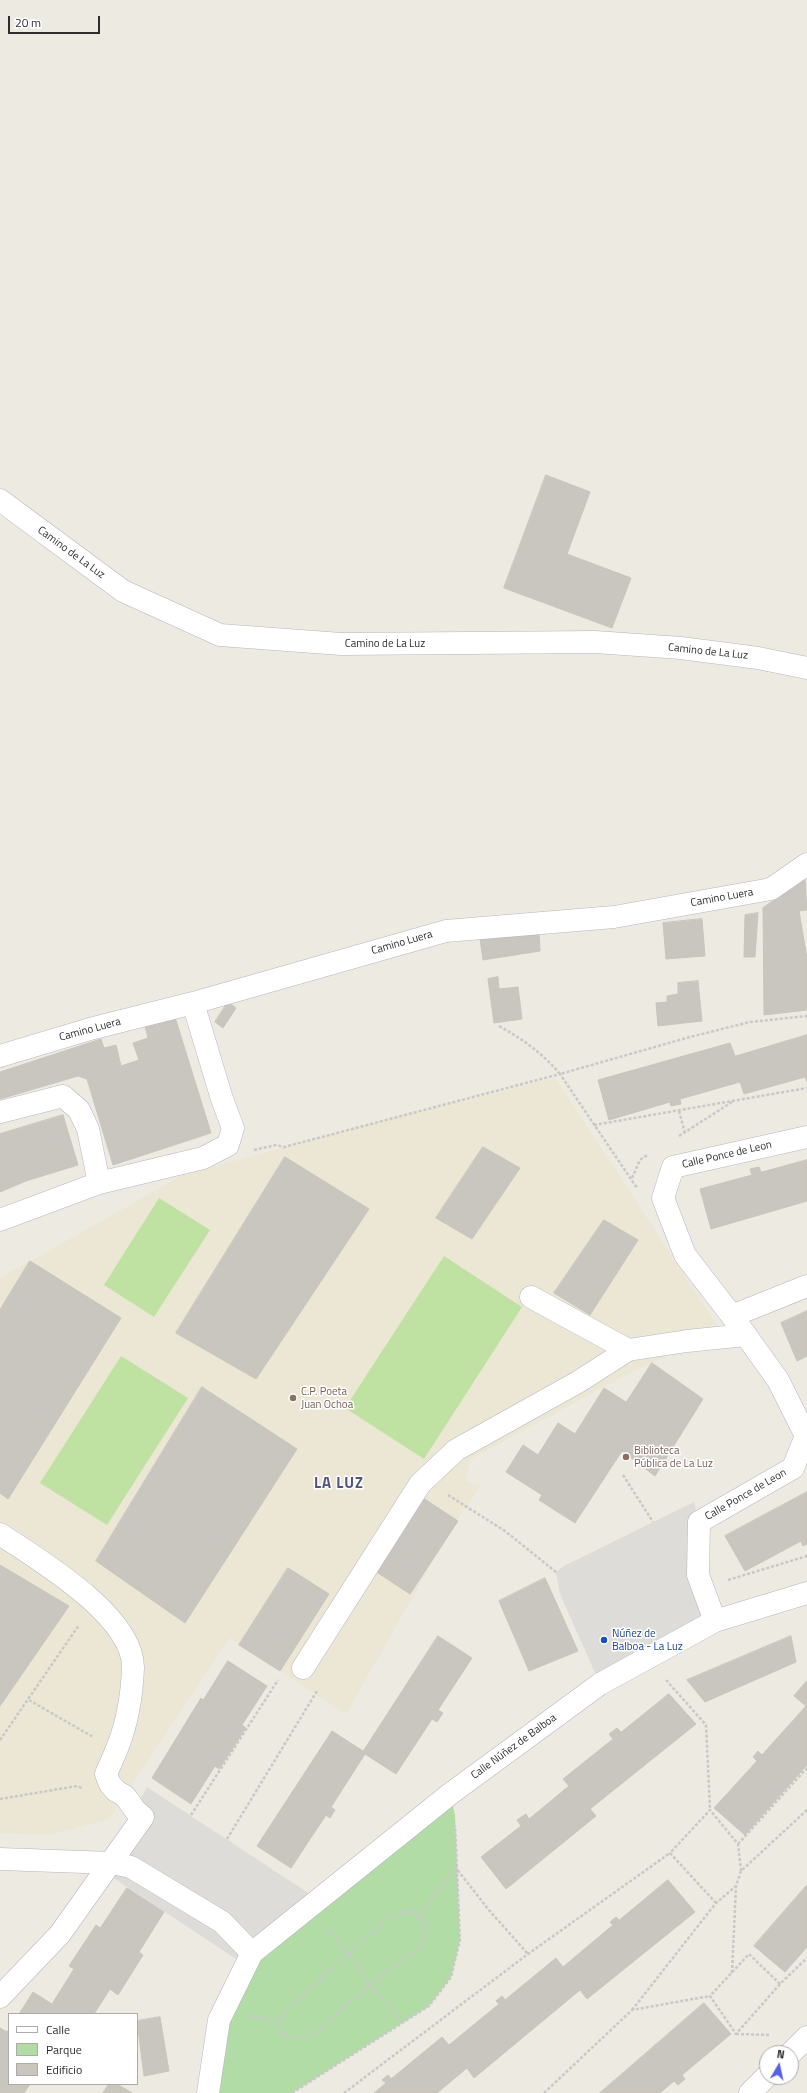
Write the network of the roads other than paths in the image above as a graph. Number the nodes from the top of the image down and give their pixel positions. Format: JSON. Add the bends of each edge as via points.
{"nodes":[{"id":1,"x":0,"y":500,"type":"edge"},
{"id":2,"x":807,"y":668,"type":"edge"},
{"id":3,"x":807,"y":864,"type":"edge"},
{"id":4,"x":193,"y":1003,"type":"junction"},
{"id":5,"x":0,"y":1056,"type":"edge"},
{"id":6,"x":0,"y":1112,"type":"edge"},
{"id":7,"x":807,"y":1137,"type":"edge"},
{"id":8,"x":99,"y":1183,"type":"junction"},
{"id":9,"x":0,"y":1220,"type":"edge"},
{"id":10,"x":807,"y":1286,"type":"edge"},
{"id":11,"x":531,"y":1297,"type":"dead end"},
{"id":12,"x":732,"y":1316,"type":"junction"},
{"id":13,"x":746,"y":1336,"type":"junction"},
{"id":14,"x":628,"y":1350,"type":"junction"},
{"id":15,"x":800,"y":1467,"type":"edge"},
{"id":16,"x":0,"y":1534,"type":"edge"},
{"id":17,"x":807,"y":1593,"type":"edge"},
{"id":18,"x":715,"y":1621,"type":"junction"},
{"id":19,"x":303,"y":1668,"type":"dead end"},
{"id":20,"x":0,"y":1858,"type":"edge"},
{"id":21,"x":112,"y":1863,"type":"junction"},
{"id":22,"x":252,"y":1954,"type":"junction"},
{"id":23,"x":0,"y":1997,"type":"edge"},
{"id":24,"x":807,"y":2037,"type":"edge"},
{"id":25,"x":799,"y":2045,"type":"edge"},
{"id":26,"x":759,"y":2084,"type":"edge"},
{"id":27,"x":208,"y":2093,"type":"edge"},
{"id":28,"x":750,"y":2093,"type":"edge"}],
"edges":[{"from":1,"to":2,"type":"street","name":"Camino de La Luz","via":[[123,591],[220,635],[341,644],[596,642],[689,649],[758,658]]},
{"from":3,"to":4,"type":"street","name":"Camino Luera","via":[[771,889],[614,916],[446,931]]},
{"from":4,"to":5,"type":"street","name":"Camino Luera","via":[[90,1029]]},
{"from":4,"to":8,"type":"street","via":[[233,1128],[228,1145],[203,1158]]},
{"from":6,"to":8,"type":"street","via":[[63,1096],[79,1110],[88,1129]]},
{"from":7,"to":12,"type":"street","name":"Calle Ponce de Leon","via":[[674,1167],[663,1198],[685,1255]]},
{"from":8,"to":9,"type":"street"},
{"from":10,"to":12,"type":"street"},
{"from":11,"to":14,"type":"street"},
{"from":12,"to":13,"type":"street","name":"Calle Ponce de Leon"},
{"from":13,"to":14,"type":"street"},
{"from":13,"to":15,"type":"street","name":"Calle Ponce de Leon","via":[[778,1380],[806,1436]]},
{"from":14,"to":19,"type":"street","via":[[578,1382],[456,1450],[424,1480]]},
{"from":15,"to":18,"type":"street","name":"Calle Ponce de Leon","via":[[699,1522],[698,1575]]},
{"from":16,"to":21,"type":"street","via":[[71,1582],[122,1632],[130,1649],[133,1667],[125,1723],[106,1774],[116,1791],[125,1796],[144,1817]]},
{"from":17,"to":18,"type":"street","name":"Calle Núñez de Balboa"},
{"from":18,"to":22,"type":"street","name":"Calle Núñez de Balboa","via":[[600,1684],[457,1788]]},
{"from":20,"to":21,"type":"street"},
{"from":21,"to":22,"type":"street","via":[[131,1867],[222,1922]]},
{"from":21,"to":23,"type":"street","via":[[103,1871],[60,1934]]},
{"from":22,"to":27,"type":"street","via":[[220,2020]]},
{"from":24,"to":25,"type":"street"},
{"from":26,"to":28,"type":"street"}]}
